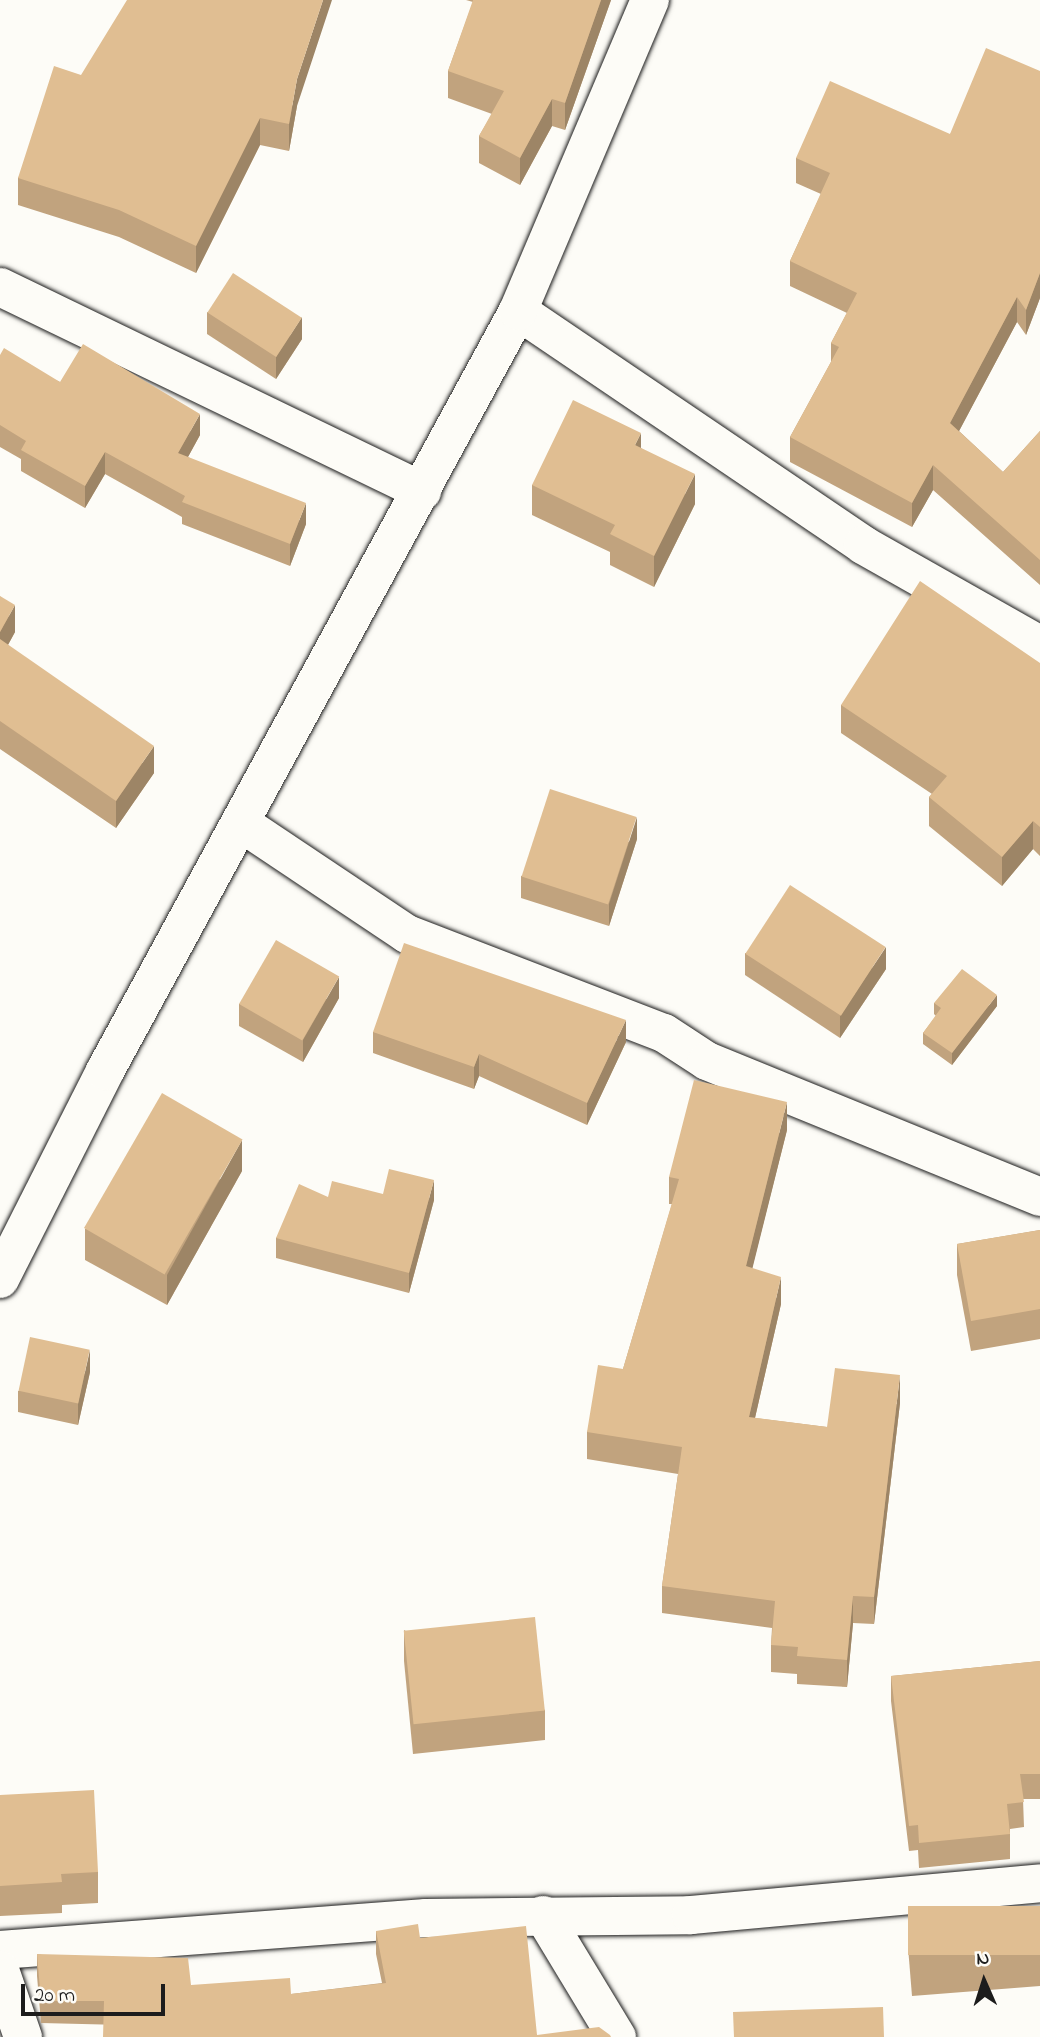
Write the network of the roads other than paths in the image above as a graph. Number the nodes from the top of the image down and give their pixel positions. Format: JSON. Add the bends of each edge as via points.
{"nodes":[{"id":1,"x":650,"y":0,"type":"edge"},
{"id":2,"x":0,"y":287,"type":"edge"},
{"id":3,"x":518,"y":311,"type":"junction"},
{"id":4,"x":422,"y":491,"type":"junction"},
{"id":5,"x":1040,"y":645,"type":"edge"},
{"id":6,"x":241,"y":822,"type":"junction"},
{"id":7,"x":1040,"y":1197,"type":"edge"},
{"id":8,"x":0,"y":1279,"type":"edge"},
{"id":9,"x":1040,"y":1883,"type":"edge"},
{"id":10,"x":543,"y":1915,"type":"junction"},
{"id":11,"x":0,"y":1950,"type":"edge"},
{"id":12,"x":0,"y":1970,"type":"edge"},
{"id":13,"x":23,"y":2037,"type":"edge"},
{"id":14,"x":617,"y":2037,"type":"edge"}],
"edges":[{"from":1,"to":3,"type":"street"},
{"from":2,"to":4,"type":"street"},
{"from":3,"to":4,"type":"street"},
{"from":3,"to":5,"type":"street","via":[[863,545]]},
{"from":4,"to":6,"type":"street"},
{"from":6,"to":7,"type":"street","via":[[407,934],[664,1033],[707,1061]]},
{"from":6,"to":8,"type":"street"},
{"from":9,"to":10,"type":"street","via":[[691,1915]]},
{"from":10,"to":11,"type":"street"},
{"from":10,"to":14,"type":"street"},
{"from":12,"to":13,"type":"street"}]}
